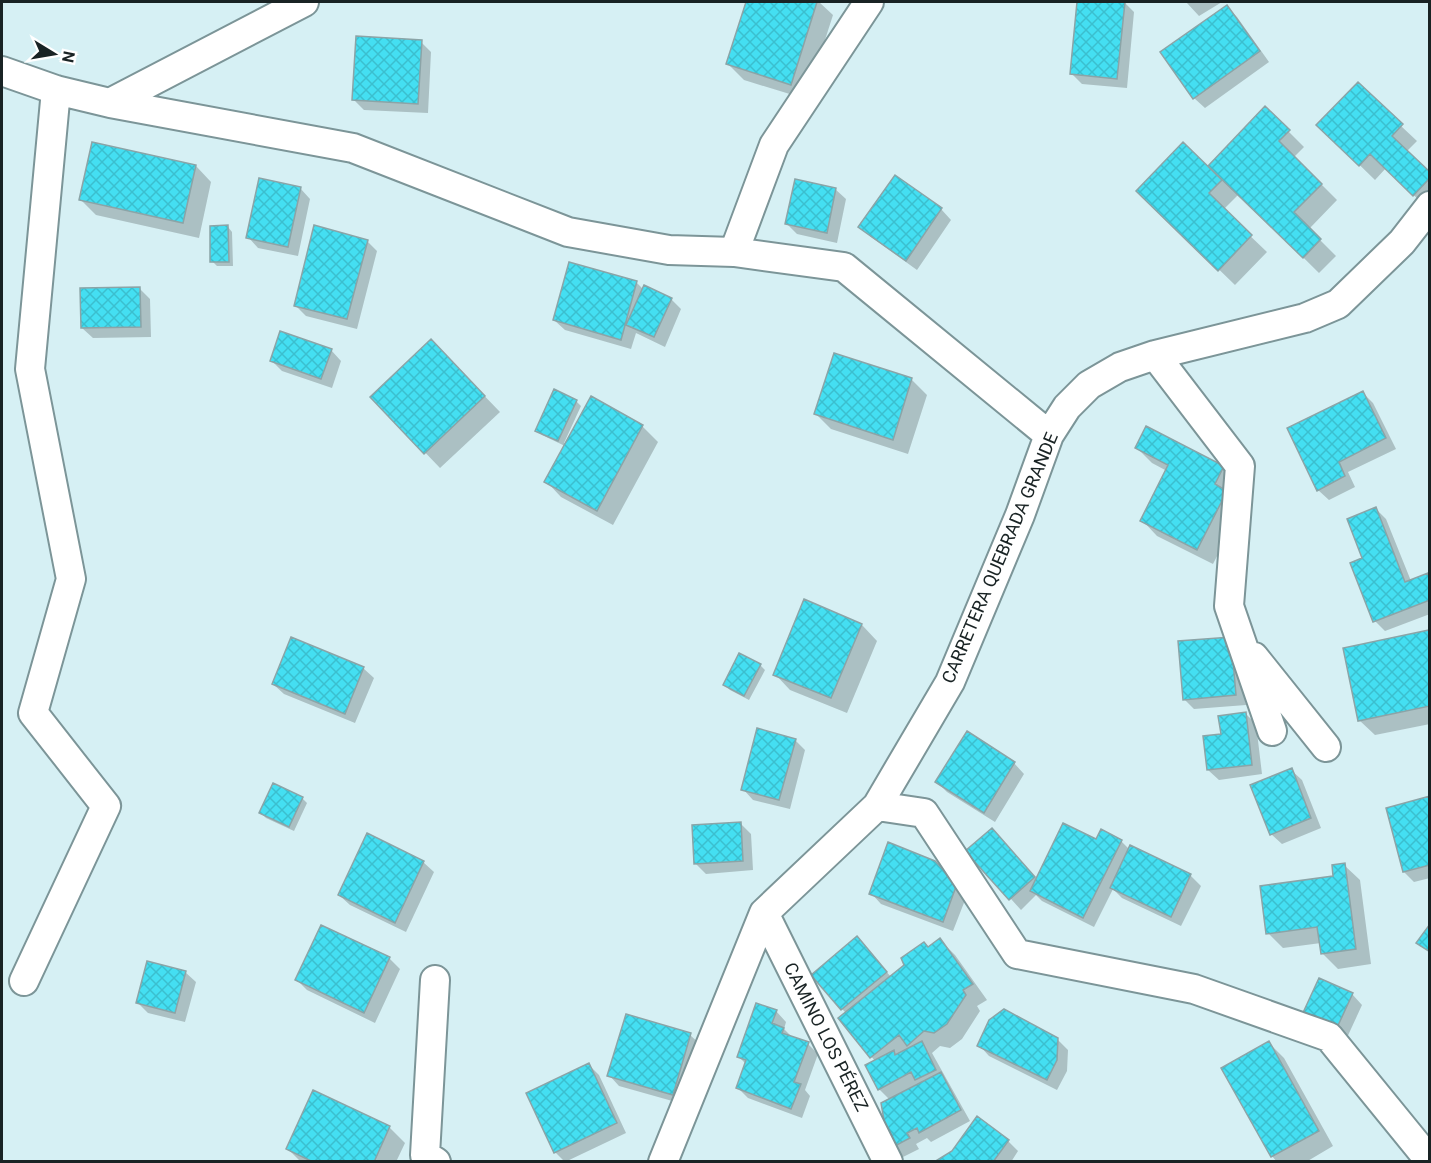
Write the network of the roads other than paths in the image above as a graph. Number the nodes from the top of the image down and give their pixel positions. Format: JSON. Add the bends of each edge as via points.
{"nodes":[{"id":1,"x":304,"y":2,"type":"edge"},
{"id":2,"x":869,"y":2,"type":"edge"},
{"id":3,"x":2,"y":71,"type":"edge"},
{"id":4,"x":56,"y":90,"type":"junction"},
{"id":5,"x":110,"y":103,"type":"junction"},
{"id":6,"x":1430,"y":207,"type":"edge"},
{"id":7,"x":734,"y":252,"type":"junction"},
{"id":8,"x":1155,"y":355,"type":"junction"},
{"id":9,"x":1049,"y":435,"type":"junction"},
{"id":10,"x":1241,"y":642,"type":"junction"},
{"id":11,"x":1272,"y":731,"type":"dead end"},
{"id":12,"x":1326,"y":747,"type":"dead end"},
{"id":13,"x":877,"y":806,"type":"junction"},
{"id":14,"x":764,"y":913,"type":"junction"},
{"id":15,"x":435,"y":980,"type":"dead end"},
{"id":16,"x":24,"y":981,"type":"dead end"},
{"id":17,"x":436,"y":1161,"type":"edge"},
{"id":18,"x":663,"y":1161,"type":"edge"},
{"id":19,"x":888,"y":1161,"type":"edge"},
{"id":20,"x":1430,"y":1161,"type":"edge"}],
"edges":[{"from":1,"to":5,"type":"street"},
{"from":2,"to":7,"type":"street","via":[[774,145]]},
{"from":3,"to":4,"type":"street"},
{"from":4,"to":5,"type":"street"},
{"from":4,"to":16,"type":"street","via":[[30,369],[70,579],[33,713],[106,806]]},
{"from":5,"to":7,"type":"street","via":[[353,148],[568,232],[669,250]]},
{"from":6,"to":8,"type":"street","name":"CARRETERA QUEBRADA GRANDE","via":[[1402,242],[1338,304],[1305,318]]},
{"from":7,"to":9,"type":"street","via":[[844,267]]},
{"from":8,"to":9,"type":"street","name":"CARRETERA QUEBRADA GRANDE","via":[[1120,367],[1089,385],[1066,407]]},
{"from":8,"to":10,"type":"street","via":[[1240,466],[1229,606]]},
{"from":9,"to":13,"type":"street","name":"CARRETERA QUEBRADA GRANDE","via":[[950,681]]},
{"from":10,"to":11,"type":"street"},
{"from":10,"to":12,"type":"street"},
{"from":13,"to":14,"type":"street","name":"CARRETERA QUEBRADA GRANDE"},
{"from":13,"to":20,"type":"street","via":[[924,813],[1017,954],[1194,989],[1329,1037]]},
{"from":14,"to":18,"type":"street","name":"CARRETERA QUEBRADA GRANDE"},
{"from":14,"to":19,"type":"street","name":"CAMINO LOS PÉREZ"},
{"from":15,"to":17,"type":"street","via":[[425,1155]]}]}
